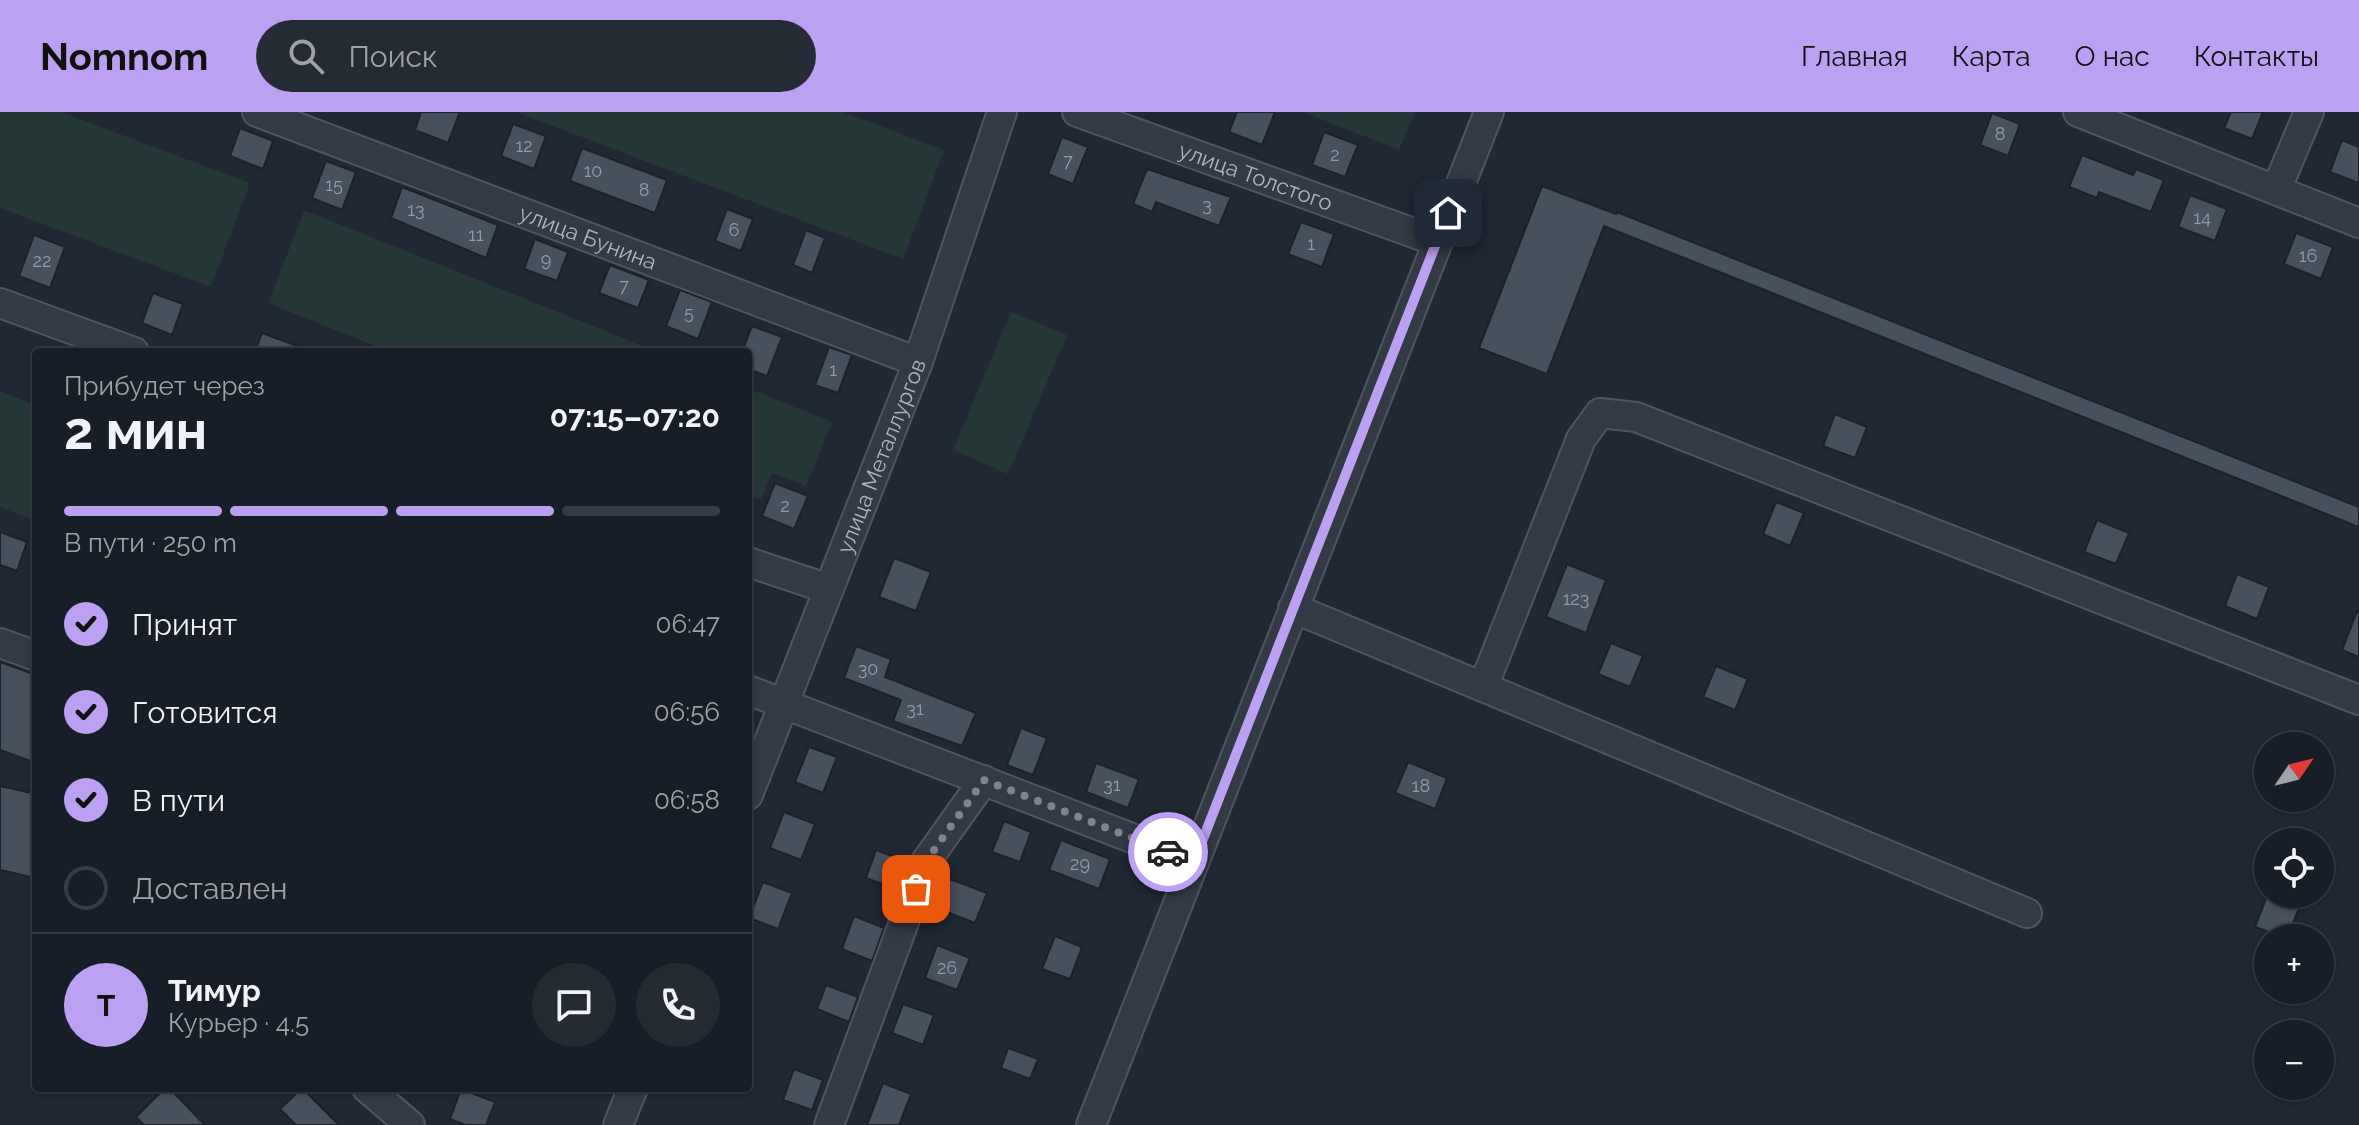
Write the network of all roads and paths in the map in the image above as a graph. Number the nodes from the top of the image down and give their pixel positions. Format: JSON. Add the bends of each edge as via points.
{"nodes":[{"id":1,"x":257,"y":112,"type":"edge"},
{"id":2,"x":1002,"y":112,"type":"edge"},
{"id":3,"x":1077,"y":112,"type":"edge"},
{"id":4,"x":1489,"y":112,"type":"edge"},
{"id":5,"x":2078,"y":112,"type":"edge"},
{"id":6,"x":2309,"y":112,"type":"edge"},
{"id":7,"x":2276,"y":190,"type":"junction"},
{"id":8,"x":2359,"y":223,"type":"edge"},
{"id":9,"x":1436,"y":241,"type":"junction"},
{"id":10,"x":0,"y":303,"type":"edge"},
{"id":11,"x":123,"y":348,"type":"edge"},
{"id":12,"x":918,"y":362,"type":"junction"},
{"id":13,"x":752,"y":563,"type":"edge"},
{"id":14,"x":829,"y":589,"type":"junction"},
{"id":15,"x":1293,"y":608,"type":"junction"},
{"id":16,"x":0,"y":643,"type":"edge"},
{"id":17,"x":32,"y":655,"type":"edge"},
{"id":18,"x":1483,"y":687,"type":"junction"},
{"id":19,"x":752,"y":691,"type":"edge"},
{"id":20,"x":2359,"y":700,"type":"edge"},
{"id":21,"x":784,"y":703,"type":"junction"},
{"id":22,"x":984,"y":780,"type":"junction"},
{"id":23,"x":752,"y":785,"type":"edge"},
{"id":24,"x":1194,"y":862,"type":"junction"},
{"id":25,"x":2027,"y":913,"type":"dead end"},
{"id":26,"x":372,"y":1092,"type":"edge"},
{"id":27,"x":631,"y":1092,"type":"edge"},
{"id":28,"x":410,"y":1125,"type":"edge"},
{"id":29,"x":618,"y":1125,"type":"edge"},
{"id":30,"x":829,"y":1125,"type":"edge"},
{"id":31,"x":1091,"y":1125,"type":"edge"}],
"edges":[{"from":1,"to":12,"type":"street","name":"улица Бунина"},
{"from":2,"to":12,"type":"street","name":"улица Металлургов"},
{"from":3,"to":9,"type":"street","name":"улица Толстого"},
{"from":4,"to":9,"type":"street"},
{"from":5,"to":7,"type":"street"},
{"from":6,"to":7,"type":"street"},
{"from":7,"to":8,"type":"street"},
{"from":9,"to":15,"type":"street"},
{"from":10,"to":11,"type":"street"},
{"from":12,"to":14,"type":"street","name":"улица Металлургов"},
{"from":13,"to":14,"type":"street"},
{"from":14,"to":21,"type":"street","name":"улица Металлургов"},
{"from":15,"to":18,"type":"street"},
{"from":15,"to":24,"type":"street"},
{"from":16,"to":17,"type":"street"},
{"from":18,"to":20,"type":"street","via":[[1581,439],[1600,413],[1636,417]]},
{"from":18,"to":25,"type":"street"},
{"from":19,"to":21,"type":"street"},
{"from":21,"to":22,"type":"street"},
{"from":21,"to":23,"type":"street","name":"улица Металлургов"},
{"from":22,"to":24,"type":"street"},
{"from":22,"to":30,"type":"street","via":[[927,860]]},
{"from":24,"to":31,"type":"street"},
{"from":26,"to":28,"type":"street"},
{"from":27,"to":29,"type":"street"}]}
